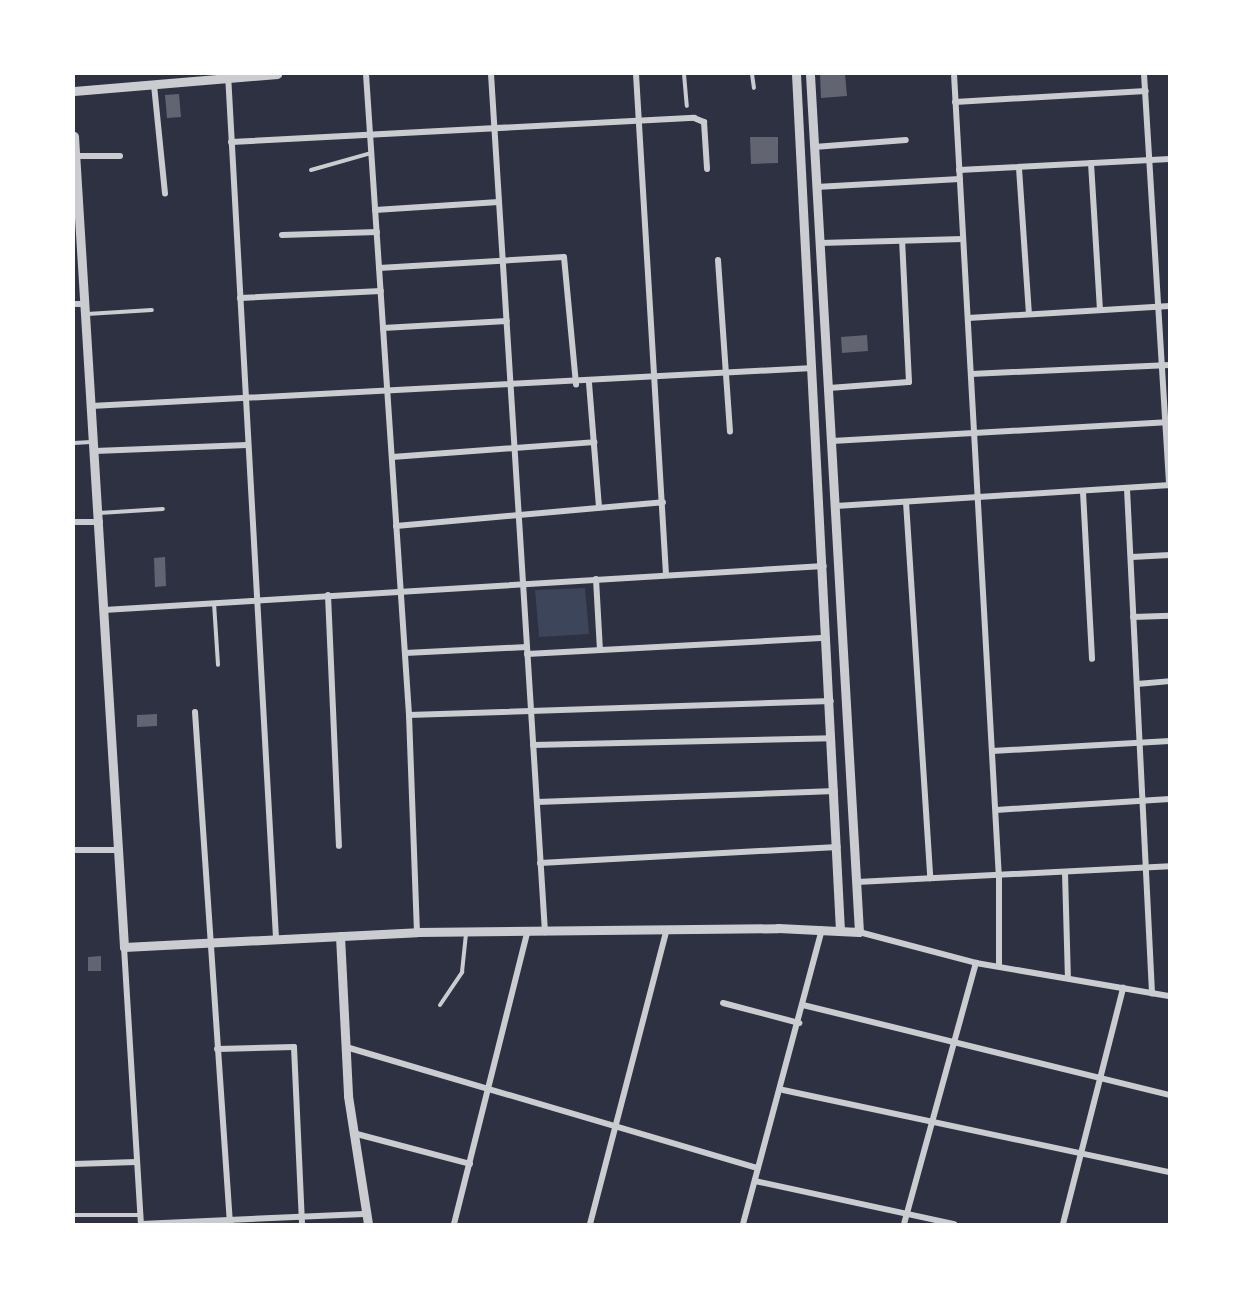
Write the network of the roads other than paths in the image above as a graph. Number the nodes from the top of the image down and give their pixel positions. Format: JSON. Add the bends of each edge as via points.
{"nodes":[{"id":1,"x":277,"y":74,"type":"edge"},
{"id":2,"x":366,"y":74,"type":"edge"},
{"id":3,"x":491,"y":74,"type":"edge"},
{"id":4,"x":636,"y":74,"type":"edge"},
{"id":5,"x":684,"y":74,"type":"edge"},
{"id":6,"x":752,"y":74,"type":"edge"},
{"id":7,"x":796,"y":74,"type":"edge"},
{"id":8,"x":810,"y":74,"type":"edge"},
{"id":9,"x":954,"y":74,"type":"edge"},
{"id":10,"x":1144,"y":74,"type":"edge"},
{"id":11,"x":228,"y":76,"type":"edge"},
{"id":12,"x":154,"y":85,"type":"junction"},
{"id":13,"x":754,"y":88,"type":"dead end"},
{"id":14,"x":74,"y":91,"type":"edge"},
{"id":15,"x":1146,"y":91,"type":"junction"},
{"id":16,"x":955,"y":102,"type":"junction"},
{"id":17,"x":687,"y":105,"type":"dead end"},
{"id":18,"x":639,"y":120,"type":"junction"},
{"id":19,"x":495,"y":126,"type":"junction"},
{"id":20,"x":370,"y":132,"type":"junction"},
{"id":21,"x":74,"y":136,"type":"edge"},
{"id":22,"x":906,"y":140,"type":"dead end"},
{"id":23,"x":231,"y":142,"type":"junction"},
{"id":24,"x":814,"y":147,"type":"junction"},
{"id":25,"x":371,"y":153,"type":"junction"},
{"id":26,"x":75,"y":156,"type":"edge"},
{"id":27,"x":120,"y":156,"type":"dead end"},
{"id":28,"x":1170,"y":159,"type":"edge"},
{"id":29,"x":1150,"y":160,"type":"junction"},
{"id":30,"x":1091,"y":163,"type":"junction"},
{"id":31,"x":1020,"y":168,"type":"junction"},
{"id":32,"x":707,"y":169,"type":"dead end"},
{"id":33,"x":311,"y":170,"type":"dead end"},
{"id":34,"x":959,"y":170,"type":"junction"},
{"id":35,"x":960,"y":179,"type":"junction"},
{"id":36,"x":816,"y":187,"type":"junction"},
{"id":37,"x":165,"y":193,"type":"dead end"},
{"id":38,"x":76,"y":195,"type":"edge"},
{"id":39,"x":499,"y":202,"type":"junction"},
{"id":40,"x":375,"y":210,"type":"junction"},
{"id":41,"x":377,"y":232,"type":"junction"},
{"id":42,"x":282,"y":235,"type":"dead end"},
{"id":43,"x":963,"y":238,"type":"junction"},
{"id":44,"x":902,"y":241,"type":"junction"},
{"id":45,"x":820,"y":243,"type":"junction"},
{"id":46,"x":503,"y":260,"type":"junction"},
{"id":47,"x":718,"y":260,"type":"dead end"},
{"id":48,"x":379,"y":268,"type":"junction"},
{"id":49,"x":381,"y":291,"type":"junction"},
{"id":50,"x":240,"y":298,"type":"junction"},
{"id":51,"x":74,"y":304,"type":"edge"},
{"id":52,"x":85,"y":304,"type":"junction"},
{"id":53,"x":1170,"y":306,"type":"edge"},
{"id":54,"x":1160,"y":307,"type":"junction"},
{"id":55,"x":152,"y":310,"type":"dead end"},
{"id":56,"x":1100,"y":310,"type":"junction"},
{"id":57,"x":87,"y":314,"type":"junction"},
{"id":58,"x":1029,"y":314,"type":"junction"},
{"id":59,"x":968,"y":318,"type":"junction"},
{"id":60,"x":507,"y":321,"type":"junction"},
{"id":61,"x":383,"y":328,"type":"junction"},
{"id":62,"x":1166,"y":365,"type":"edge"},
{"id":63,"x":814,"y":368,"type":"junction"},
{"id":64,"x":726,"y":374,"type":"junction"},
{"id":65,"x":971,"y":374,"type":"junction"},
{"id":66,"x":654,"y":379,"type":"junction"},
{"id":67,"x":590,"y":383,"type":"junction"},
{"id":68,"x":576,"y":384,"type":"junction"},
{"id":69,"x":511,"y":387,"type":"junction"},
{"id":70,"x":829,"y":388,"type":"junction"},
{"id":71,"x":387,"y":393,"type":"junction"},
{"id":72,"x":245,"y":400,"type":"junction"},
{"id":73,"x":92,"y":406,"type":"junction"},
{"id":74,"x":1167,"y":422,"type":"edge"},
{"id":75,"x":974,"y":431,"type":"junction"},
{"id":76,"x":730,"y":432,"type":"dead end"},
{"id":77,"x":832,"y":441,"type":"junction"},
{"id":78,"x":594,"y":442,"type":"junction"},
{"id":79,"x":74,"y":443,"type":"edge"},
{"id":80,"x":247,"y":445,"type":"junction"},
{"id":81,"x":95,"y":447,"type":"junction"},
{"id":82,"x":514,"y":448,"type":"junction"},
{"id":83,"x":392,"y":457,"type":"junction"},
{"id":84,"x":1169,"y":485,"type":"edge"},
{"id":85,"x":1127,"y":489,"type":"junction"},
{"id":86,"x":1083,"y":492,"type":"junction"},
{"id":87,"x":978,"y":499,"type":"junction"},
{"id":88,"x":663,"y":502,"type":"junction"},
{"id":89,"x":906,"y":502,"type":"junction"},
{"id":90,"x":836,"y":506,"type":"junction"},
{"id":91,"x":163,"y":508,"type":"dead end"},
{"id":92,"x":599,"y":508,"type":"junction"},
{"id":93,"x":519,"y":515,"type":"junction"},
{"id":94,"x":99,"y":517,"type":"junction"},
{"id":95,"x":74,"y":522,"type":"edge"},
{"id":96,"x":396,"y":526,"type":"junction"},
{"id":97,"x":1170,"y":555,"type":"edge"},
{"id":98,"x":1132,"y":557,"type":"junction"},
{"id":99,"x":825,"y":566,"type":"junction"},
{"id":100,"x":666,"y":574,"type":"junction"},
{"id":101,"x":596,"y":579,"type":"junction"},
{"id":102,"x":523,"y":584,"type":"junction"},
{"id":103,"x":401,"y":591,"type":"junction"},
{"id":104,"x":328,"y":595,"type":"junction"},
{"id":105,"x":259,"y":599,"type":"junction"},
{"id":106,"x":214,"y":602,"type":"junction"},
{"id":107,"x":104,"y":610,"type":"junction"},
{"id":108,"x":1170,"y":616,"type":"edge"},
{"id":109,"x":1133,"y":617,"type":"junction"},
{"id":110,"x":828,"y":638,"type":"junction"},
{"id":111,"x":527,"y":650,"type":"junction"},
{"id":112,"x":600,"y":650,"type":"junction"},
{"id":113,"x":405,"y":653,"type":"junction"},
{"id":114,"x":1092,"y":659,"type":"dead end"},
{"id":115,"x":218,"y":665,"type":"dead end"},
{"id":116,"x":1170,"y":681,"type":"edge"},
{"id":117,"x":1137,"y":684,"type":"junction"},
{"id":118,"x":831,"y":701,"type":"junction"},
{"id":119,"x":531,"y":709,"type":"junction"},
{"id":120,"x":195,"y":712,"type":"dead end"},
{"id":121,"x":409,"y":715,"type":"junction"},
{"id":122,"x":833,"y":738,"type":"junction"},
{"id":123,"x":1170,"y":741,"type":"edge"},
{"id":124,"x":1139,"y":744,"type":"junction"},
{"id":125,"x":533,"y":745,"type":"junction"},
{"id":126,"x":992,"y":751,"type":"junction"},
{"id":127,"x":835,"y":791,"type":"junction"},
{"id":128,"x":1170,"y":799,"type":"edge"},
{"id":129,"x":1144,"y":801,"type":"junction"},
{"id":130,"x":537,"y":802,"type":"junction"},
{"id":131,"x":996,"y":810,"type":"junction"},
{"id":132,"x":339,"y":846,"type":"dead end"},
{"id":133,"x":838,"y":847,"type":"junction"},
{"id":134,"x":74,"y":850,"type":"edge"},
{"id":135,"x":117,"y":850,"type":"junction"},
{"id":136,"x":540,"y":863,"type":"junction"},
{"id":137,"x":1170,"y":866,"type":"edge"},
{"id":138,"x":1146,"y":867,"type":"junction"},
{"id":139,"x":1065,"y":873,"type":"junction"},
{"id":140,"x":930,"y":878,"type":"junction"},
{"id":141,"x":999,"y":878,"type":"junction"},
{"id":142,"x":857,"y":882,"type":"junction"},
{"id":143,"x":822,"y":929,"type":"junction"},
{"id":144,"x":840,"y":930,"type":"junction"},
{"id":145,"x":417,"y":932,"type":"junction"},
{"id":146,"x":466,"y":932,"type":"junction"},
{"id":147,"x":666,"y":932,"type":"junction"},
{"id":148,"x":527,"y":933,"type":"junction"},
{"id":149,"x":545,"y":933,"type":"junction"},
{"id":150,"x":859,"y":933,"type":"junction"},
{"id":151,"x":340,"y":936,"type":"junction"},
{"id":152,"x":276,"y":938,"type":"junction"},
{"id":153,"x":209,"y":942,"type":"junction"},
{"id":154,"x":124,"y":947,"type":"junction"},
{"id":155,"x":976,"y":963,"type":"junction"},
{"id":156,"x":999,"y":966,"type":"junction"},
{"id":157,"x":1068,"y":978,"type":"junction"},
{"id":158,"x":1124,"y":988,"type":"junction"},
{"id":159,"x":1152,"y":993,"type":"junction"},
{"id":160,"x":1170,"y":996,"type":"edge"},
{"id":161,"x":723,"y":1003,"type":"dead end"},
{"id":162,"x":440,"y":1005,"type":"dead end"},
{"id":163,"x":803,"y":1005,"type":"junction"},
{"id":164,"x":799,"y":1023,"type":"junction"},
{"id":165,"x":951,"y":1046,"type":"junction"},
{"id":166,"x":346,"y":1047,"type":"junction"},
{"id":167,"x":217,"y":1049,"type":"junction"},
{"id":168,"x":1103,"y":1078,"type":"junction"},
{"id":169,"x":490,"y":1089,"type":"junction"},
{"id":170,"x":783,"y":1090,"type":"junction"},
{"id":171,"x":1170,"y":1095,"type":"edge"},
{"id":172,"x":933,"y":1124,"type":"junction"},
{"id":173,"x":616,"y":1126,"type":"junction"},
{"id":174,"x":353,"y":1133,"type":"junction"},
{"id":175,"x":1082,"y":1152,"type":"junction"},
{"id":176,"x":136,"y":1162,"type":"junction"},
{"id":177,"x":74,"y":1164,"type":"edge"},
{"id":178,"x":470,"y":1164,"type":"junction"},
{"id":179,"x":758,"y":1168,"type":"junction"},
{"id":180,"x":1170,"y":1172,"type":"edge"},
{"id":181,"x":754,"y":1181,"type":"junction"},
{"id":182,"x":364,"y":1214,"type":"junction"},
{"id":183,"x":907,"y":1214,"type":"junction"},
{"id":184,"x":74,"y":1215,"type":"edge"},
{"id":185,"x":140,"y":1215,"type":"junction"},
{"id":186,"x":302,"y":1217,"type":"junction"},
{"id":187,"x":230,"y":1222,"type":"edge"},
{"id":188,"x":141,"y":1224,"type":"edge"},
{"id":189,"x":302,"y":1224,"type":"edge"},
{"id":190,"x":368,"y":1224,"type":"edge"},
{"id":191,"x":454,"y":1224,"type":"edge"},
{"id":192,"x":590,"y":1224,"type":"edge"},
{"id":193,"x":743,"y":1224,"type":"edge"},
{"id":194,"x":904,"y":1224,"type":"edge"},
{"id":195,"x":954,"y":1224,"type":"edge"},
{"id":196,"x":1063,"y":1224,"type":"edge"}],
"edges":[{"from":1,"to":11,"type":"street"},
{"from":2,"to":20,"type":"street"},
{"from":3,"to":19,"type":"street"},
{"from":4,"to":18,"type":"street"},
{"from":5,"to":17,"type":"lane"},
{"from":6,"to":13,"type":"lane"},
{"from":7,"to":63,"type":"street"},
{"from":8,"to":24,"type":"street"},
{"from":9,"to":16,"type":"street"},
{"from":10,"to":15,"type":"street"},
{"from":11,"to":12,"type":"street"},
{"from":11,"to":23,"type":"street"},
{"from":12,"to":14,"type":"street"},
{"from":12,"to":37,"type":"street"},
{"from":15,"to":16,"type":"street"},
{"from":15,"to":29,"type":"street"},
{"from":16,"to":34,"type":"street"},
{"from":18,"to":19,"type":"street"},
{"from":18,"to":32,"type":"street","via":[[704,122]]},
{"from":18,"to":66,"type":"street"},
{"from":19,"to":20,"type":"street"},
{"from":19,"to":39,"type":"street"},
{"from":20,"to":23,"type":"street"},
{"from":20,"to":25,"type":"street"},
{"from":21,"to":26,"type":"street"},
{"from":22,"to":24,"type":"street"},
{"from":23,"to":50,"type":"street"},
{"from":24,"to":36,"type":"street"},
{"from":25,"to":33,"type":"lane"},
{"from":25,"to":40,"type":"street"},
{"from":26,"to":27,"type":"street"},
{"from":26,"to":38,"type":"street"},
{"from":28,"to":29,"type":"street"},
{"from":29,"to":30,"type":"street"},
{"from":29,"to":54,"type":"street"},
{"from":30,"to":31,"type":"street"},
{"from":30,"to":56,"type":"street"},
{"from":31,"to":34,"type":"street"},
{"from":31,"to":58,"type":"street"},
{"from":34,"to":35,"type":"street"},
{"from":35,"to":36,"type":"street"},
{"from":35,"to":43,"type":"street"},
{"from":36,"to":45,"type":"street"},
{"from":38,"to":52,"type":"street"},
{"from":39,"to":40,"type":"street"},
{"from":39,"to":46,"type":"street"},
{"from":40,"to":41,"type":"street"},
{"from":41,"to":42,"type":"street"},
{"from":41,"to":48,"type":"street"},
{"from":43,"to":44,"type":"street"},
{"from":43,"to":59,"type":"street"},
{"from":44,"to":45,"type":"street"},
{"from":44,"to":70,"type":"street","via":[[909,382]]},
{"from":45,"to":70,"type":"street"},
{"from":46,"to":48,"type":"street"},
{"from":46,"to":60,"type":"street"},
{"from":46,"to":68,"type":"street","via":[[564,258],[569,262]]},
{"from":47,"to":64,"type":"street"},
{"from":48,"to":49,"type":"street"},
{"from":49,"to":50,"type":"street"},
{"from":49,"to":61,"type":"street"},
{"from":50,"to":72,"type":"street"},
{"from":51,"to":52,"type":"street"},
{"from":52,"to":57,"type":"street"},
{"from":53,"to":54,"type":"street"},
{"from":54,"to":56,"type":"street"},
{"from":54,"to":62,"type":"street"},
{"from":55,"to":57,"type":"lane"},
{"from":56,"to":58,"type":"street"},
{"from":57,"to":73,"type":"street"},
{"from":58,"to":59,"type":"street"},
{"from":59,"to":65,"type":"street"},
{"from":60,"to":61,"type":"street"},
{"from":60,"to":69,"type":"street"},
{"from":61,"to":71,"type":"street"},
{"from":62,"to":65,"type":"street"},
{"from":62,"to":74,"type":"street"},
{"from":63,"to":64,"type":"street"},
{"from":63,"to":99,"type":"street"},
{"from":64,"to":66,"type":"street"},
{"from":64,"to":76,"type":"street"},
{"from":65,"to":75,"type":"street"},
{"from":66,"to":67,"type":"street"},
{"from":66,"to":88,"type":"street"},
{"from":67,"to":68,"type":"street"},
{"from":67,"to":78,"type":"street"},
{"from":68,"to":69,"type":"street"},
{"from":69,"to":71,"type":"street"},
{"from":69,"to":82,"type":"street"},
{"from":70,"to":77,"type":"street"},
{"from":71,"to":72,"type":"street"},
{"from":71,"to":83,"type":"street"},
{"from":72,"to":73,"type":"street"},
{"from":72,"to":80,"type":"street"},
{"from":73,"to":81,"type":"street"},
{"from":74,"to":75,"type":"street"},
{"from":74,"to":84,"type":"street"},
{"from":75,"to":77,"type":"street"},
{"from":75,"to":87,"type":"street"},
{"from":77,"to":90,"type":"street"},
{"from":78,"to":82,"type":"street"},
{"from":78,"to":92,"type":"street"},
{"from":79,"to":81,"type":"lane"},
{"from":80,"to":81,"type":"street"},
{"from":80,"to":105,"type":"street"},
{"from":81,"to":94,"type":"street"},
{"from":82,"to":83,"type":"street"},
{"from":82,"to":93,"type":"street"},
{"from":83,"to":96,"type":"street"},
{"from":84,"to":85,"type":"street"},
{"from":85,"to":86,"type":"street"},
{"from":85,"to":98,"type":"street"},
{"from":86,"to":87,"type":"street"},
{"from":86,"to":114,"type":"street"},
{"from":87,"to":89,"type":"street"},
{"from":87,"to":126,"type":"street"},
{"from":88,"to":92,"type":"street"},
{"from":88,"to":100,"type":"street"},
{"from":89,"to":90,"type":"street"},
{"from":89,"to":140,"type":"street"},
{"from":90,"to":142,"type":"street"},
{"from":91,"to":94,"type":"lane"},
{"from":92,"to":93,"type":"street"},
{"from":93,"to":96,"type":"street"},
{"from":93,"to":102,"type":"street"},
{"from":94,"to":95,"type":"street"},
{"from":94,"to":107,"type":"street"},
{"from":96,"to":103,"type":"street"},
{"from":97,"to":98,"type":"street"},
{"from":98,"to":109,"type":"street"},
{"from":99,"to":100,"type":"street"},
{"from":99,"to":110,"type":"street"},
{"from":100,"to":101,"type":"street"},
{"from":101,"to":102,"type":"street"},
{"from":101,"to":112,"type":"street"},
{"from":102,"to":103,"type":"street"},
{"from":102,"to":111,"type":"street"},
{"from":103,"to":104,"type":"street"},
{"from":103,"to":113,"type":"street"},
{"from":104,"to":105,"type":"street"},
{"from":104,"to":132,"type":"street"},
{"from":105,"to":106,"type":"street"},
{"from":105,"to":152,"type":"street"},
{"from":106,"to":107,"type":"street"},
{"from":106,"to":115,"type":"lane"},
{"from":107,"to":135,"type":"street"},
{"from":108,"to":109,"type":"street"},
{"from":109,"to":117,"type":"street"},
{"from":110,"to":112,"type":"street"},
{"from":110,"to":118,"type":"street"},
{"from":111,"to":112,"type":"street"},
{"from":111,"to":113,"type":"street"},
{"from":111,"to":119,"type":"street"},
{"from":113,"to":121,"type":"street"},
{"from":116,"to":117,"type":"street"},
{"from":117,"to":124,"type":"street"},
{"from":118,"to":119,"type":"street"},
{"from":118,"to":122,"type":"street"},
{"from":119,"to":121,"type":"street"},
{"from":119,"to":125,"type":"street"},
{"from":120,"to":153,"type":"street"},
{"from":121,"to":145,"type":"street"},
{"from":122,"to":125,"type":"street"},
{"from":122,"to":127,"type":"street"},
{"from":123,"to":124,"type":"street"},
{"from":124,"to":126,"type":"street"},
{"from":124,"to":129,"type":"street"},
{"from":125,"to":130,"type":"street"},
{"from":126,"to":131,"type":"street"},
{"from":127,"to":130,"type":"street"},
{"from":127,"to":133,"type":"street"},
{"from":128,"to":129,"type":"street"},
{"from":129,"to":131,"type":"street"},
{"from":129,"to":138,"type":"street"},
{"from":130,"to":136,"type":"street"},
{"from":131,"to":141,"type":"street"},
{"from":133,"to":136,"type":"street"},
{"from":133,"to":144,"type":"street"},
{"from":134,"to":135,"type":"street"},
{"from":135,"to":154,"type":"street"},
{"from":136,"to":149,"type":"street"},
{"from":137,"to":138,"type":"street"},
{"from":138,"to":139,"type":"street"},
{"from":138,"to":159,"type":"street"},
{"from":139,"to":141,"type":"street"},
{"from":139,"to":157,"type":"street"},
{"from":140,"to":141,"type":"street"},
{"from":140,"to":142,"type":"street"},
{"from":141,"to":156,"type":"street"},
{"from":142,"to":150,"type":"street"},
{"from":143,"to":144,"type":"street"},
{"from":143,"to":147,"type":"street"},
{"from":143,"to":163,"type":"street"},
{"from":144,"to":150,"type":"street"},
{"from":145,"to":146,"type":"street"},
{"from":145,"to":151,"type":"street"},
{"from":146,"to":148,"type":"street"},
{"from":146,"to":162,"type":"lane","via":[[462,972]]},
{"from":147,"to":149,"type":"street"},
{"from":147,"to":173,"type":"street"},
{"from":148,"to":149,"type":"street"},
{"from":148,"to":169,"type":"street"},
{"from":150,"to":155,"type":"street"},
{"from":151,"to":152,"type":"street"},
{"from":151,"to":166,"type":"street"},
{"from":152,"to":153,"type":"street"},
{"from":153,"to":154,"type":"street"},
{"from":153,"to":167,"type":"street"},
{"from":154,"to":176,"type":"street"},
{"from":155,"to":156,"type":"street"},
{"from":155,"to":165,"type":"street"},
{"from":156,"to":157,"type":"street"},
{"from":157,"to":158,"type":"street"},
{"from":158,"to":159,"type":"street"},
{"from":158,"to":168,"type":"street"},
{"from":159,"to":160,"type":"street"},
{"from":161,"to":164,"type":"street"},
{"from":163,"to":164,"type":"street"},
{"from":163,"to":165,"type":"street"},
{"from":164,"to":170,"type":"street"},
{"from":165,"to":168,"type":"street"},
{"from":165,"to":172,"type":"street"},
{"from":166,"to":169,"type":"street"},
{"from":166,"to":174,"type":"street"},
{"from":167,"to":186,"type":"street","via":[[294,1047]]},
{"from":167,"to":187,"type":"street"},
{"from":168,"to":171,"type":"street"},
{"from":168,"to":175,"type":"street"},
{"from":169,"to":173,"type":"street"},
{"from":169,"to":178,"type":"street"},
{"from":170,"to":172,"type":"street"},
{"from":170,"to":179,"type":"street"},
{"from":172,"to":175,"type":"street"},
{"from":172,"to":183,"type":"street"},
{"from":173,"to":179,"type":"street"},
{"from":173,"to":192,"type":"street"},
{"from":174,"to":178,"type":"street"},
{"from":174,"to":182,"type":"street"},
{"from":175,"to":180,"type":"street"},
{"from":175,"to":196,"type":"street"},
{"from":176,"to":177,"type":"street"},
{"from":176,"to":185,"type":"street"},
{"from":178,"to":191,"type":"street"},
{"from":179,"to":181,"type":"street"},
{"from":181,"to":183,"type":"street"},
{"from":181,"to":193,"type":"street"},
{"from":182,"to":186,"type":"street"},
{"from":182,"to":190,"type":"street"},
{"from":183,"to":194,"type":"street"},
{"from":183,"to":195,"type":"street"},
{"from":184,"to":185,"type":"lane"},
{"from":185,"to":188,"type":"street"},
{"from":186,"to":187,"type":"street"},
{"from":186,"to":189,"type":"street"},
{"from":187,"to":188,"type":"street"}]}
